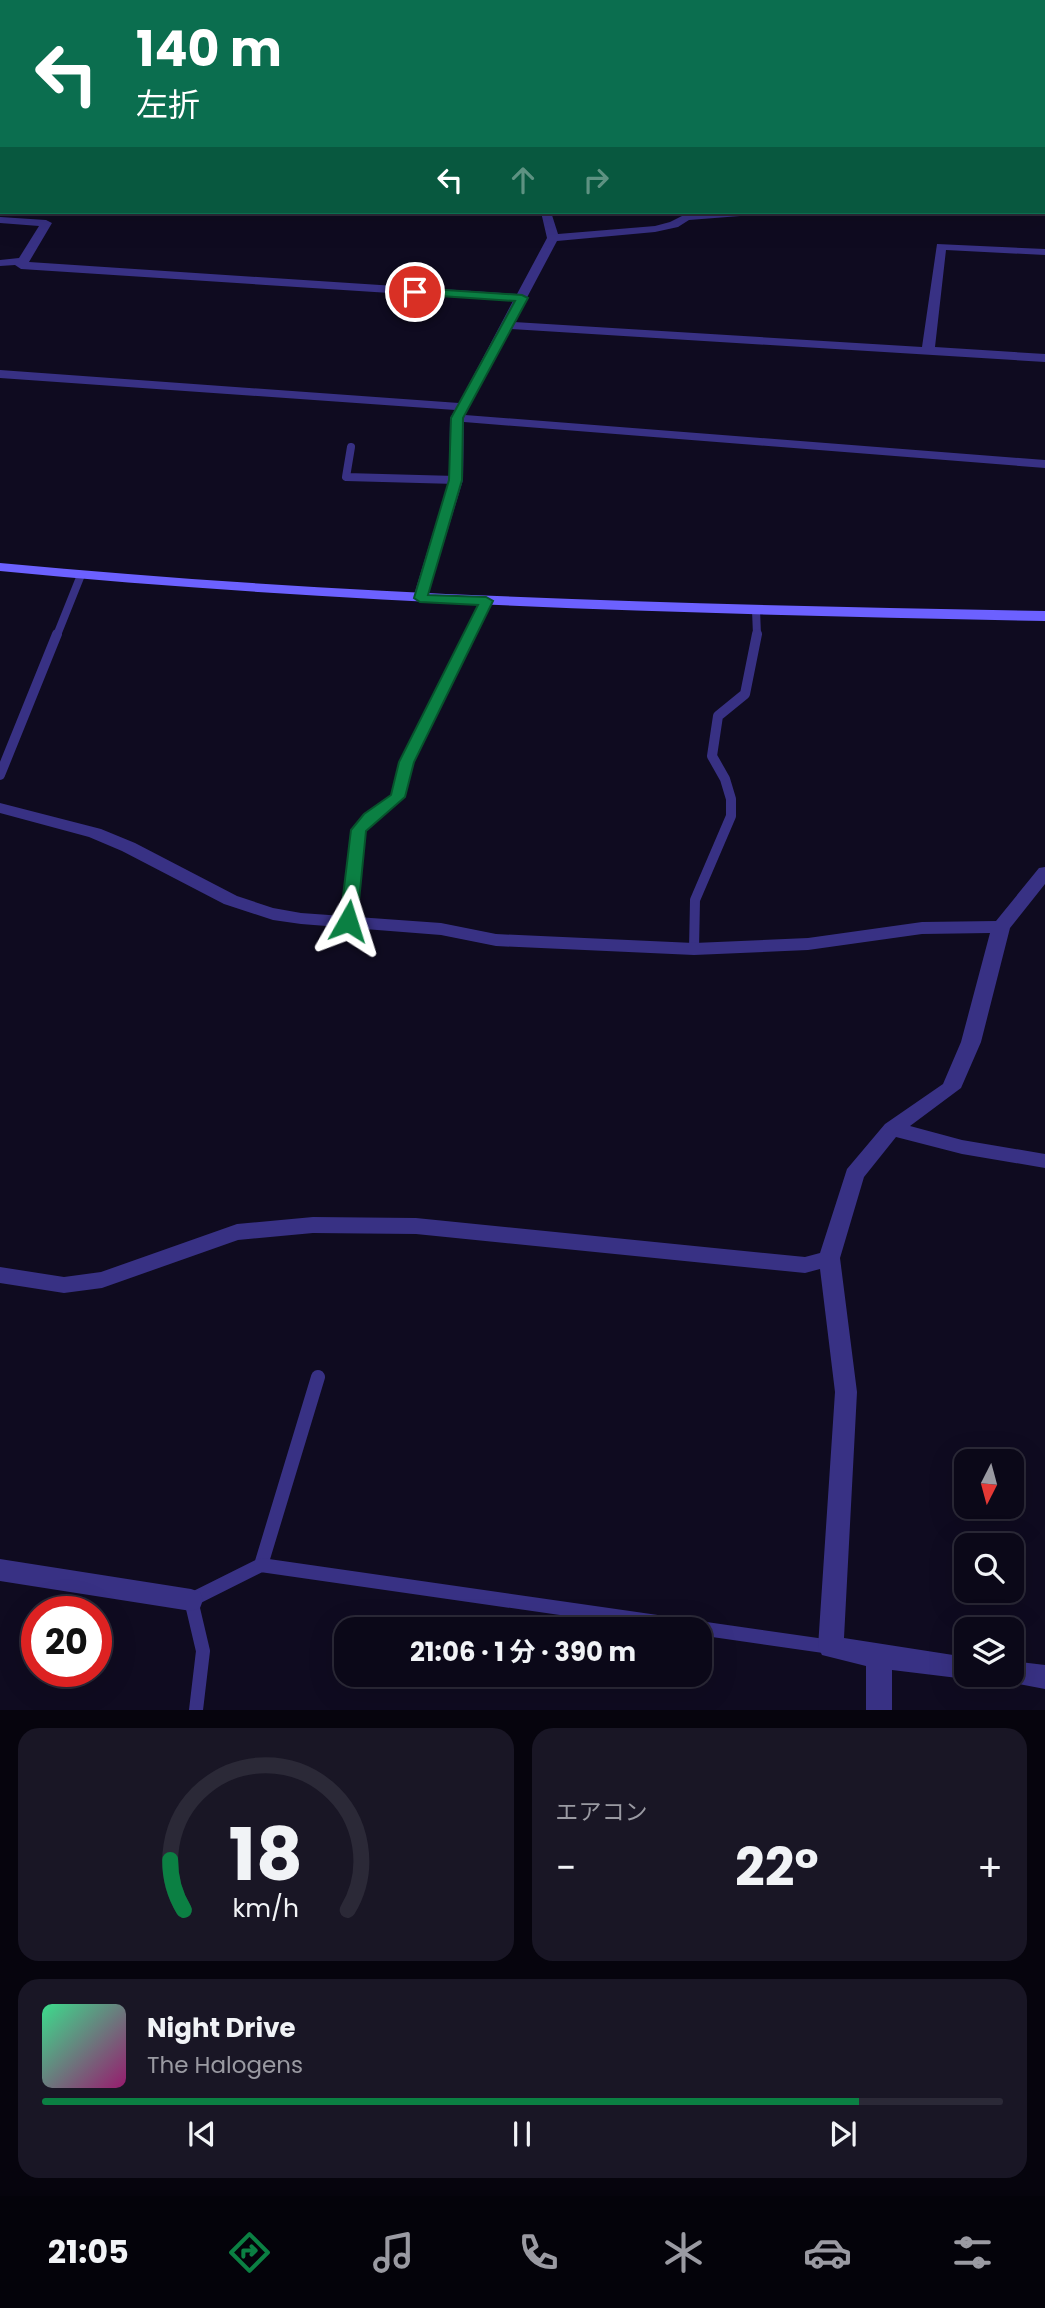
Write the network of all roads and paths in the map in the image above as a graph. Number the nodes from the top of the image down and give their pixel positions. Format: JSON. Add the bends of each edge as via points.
{"nodes":[{"id":1,"x":546,"y":214,"type":"edge"},
{"id":2,"x":726,"y":214,"type":"edge"},
{"id":3,"x":0,"y":220,"type":"edge"},
{"id":4,"x":552,"y":238,"type":"junction"},
{"id":5,"x":1045,"y":252,"type":"edge"},
{"id":6,"x":24,"y":261,"type":"junction"},
{"id":7,"x":0,"y":263,"type":"edge"},
{"id":8,"x":522,"y":298,"type":"junction"},
{"id":9,"x":508,"y":325,"type":"junction"},
{"id":10,"x":928,"y":350,"type":"junction"},
{"id":11,"x":1045,"y":358,"type":"edge"},
{"id":12,"x":0,"y":373,"type":"edge"},
{"id":13,"x":460,"y":413,"type":"junction"},
{"id":14,"x":351,"y":447,"type":"dead end"},
{"id":15,"x":1045,"y":464,"type":"edge"},
{"id":16,"x":456,"y":480,"type":"junction"},
{"id":17,"x":0,"y":567,"type":"edge"},
{"id":18,"x":81,"y":575,"type":"junction"},
{"id":19,"x":420,"y":598,"type":"junction"},
{"id":20,"x":486,"y":601,"type":"junction"},
{"id":21,"x":756,"y":610,"type":"junction"},
{"id":22,"x":1045,"y":616,"type":"edge"},
{"id":23,"x":0,"y":775,"type":"edge"},
{"id":24,"x":0,"y":808,"type":"edge"},
{"id":25,"x":1045,"y":872,"type":"edge"},
{"id":26,"x":348,"y":921,"type":"junction"},
{"id":27,"x":1001,"y":927,"type":"junction"},
{"id":28,"x":694,"y":949,"type":"junction"},
{"id":29,"x":892,"y":1129,"type":"junction"},
{"id":30,"x":1045,"y":1161,"type":"edge"},
{"id":31,"x":829,"y":1258,"type":"junction"},
{"id":32,"x":0,"y":1275,"type":"edge"},
{"id":33,"x":318,"y":1377,"type":"dead end"},
{"id":34,"x":261,"y":1565,"type":"junction"},
{"id":35,"x":0,"y":1570,"type":"edge"},
{"id":36,"x":191,"y":1600,"type":"junction"},
{"id":37,"x":831,"y":1647,"type":"junction"},
{"id":38,"x":878,"y":1657,"type":"junction"},
{"id":39,"x":954,"y":1666,"type":"edge"},
{"id":40,"x":1024,"y":1674,"type":"edge"},
{"id":41,"x":1045,"y":1677,"type":"edge"},
{"id":42,"x":196,"y":1710,"type":"edge"},
{"id":43,"x":879,"y":1710,"type":"edge"}],
"edges":[{"from":1,"to":4,"type":"street"},
{"from":2,"to":4,"type":"street","via":[[686,217],[655,229]]},
{"from":3,"to":6,"type":"street","via":[[46,223]]},
{"from":4,"to":8,"type":"street"},
{"from":5,"to":10,"type":"street","via":[[941,246]]},
{"from":6,"to":7,"type":"street"},
{"from":6,"to":8,"type":"street","via":[[21,265]]},
{"from":8,"to":9,"type":"street"},
{"from":9,"to":10,"type":"street"},
{"from":9,"to":13,"type":"street"},
{"from":10,"to":11,"type":"street"},
{"from":12,"to":13,"type":"street"},
{"from":13,"to":15,"type":"street"},
{"from":13,"to":16,"type":"street"},
{"from":14,"to":16,"type":"lane","via":[[346,477]]},
{"from":16,"to":19,"type":"street"},
{"from":17,"to":18,"type":"street"},
{"from":18,"to":19,"type":"street"},
{"from":18,"to":23,"type":"lane"},
{"from":19,"to":20,"type":"street"},
{"from":20,"to":21,"type":"street"},
{"from":20,"to":26,"type":"lane","via":[[407,762],[398,797],[358,830]]},
{"from":21,"to":22,"type":"street"},
{"from":21,"to":28,"type":"lane","via":[[757,641],[745,694],[718,716],[712,756],[729,781],[730,825],[694,901]]},
{"from":24,"to":26,"type":"street","via":[[110,838],[198,883],[273,914]]},
{"from":25,"to":27,"type":"street"},
{"from":26,"to":28,"type":"street","via":[[465,931],[496,940]]},
{"from":27,"to":28,"type":"street","via":[[922,928],[808,944]]},
{"from":27,"to":29,"type":"street","via":[[971,1042],[951,1088]]},
{"from":29,"to":30,"type":"street"},
{"from":29,"to":31,"type":"street","via":[[853,1174]]},
{"from":31,"to":32,"type":"street","via":[[805,1265],[416,1226],[313,1225],[237,1232],[102,1280],[64,1285]]},
{"from":31,"to":37,"type":"street","via":[[846,1392]]},
{"from":33,"to":34,"type":"lane"},
{"from":34,"to":36,"type":"lane"},
{"from":34,"to":37,"type":"lane"},
{"from":35,"to":36,"type":"street"},
{"from":36,"to":42,"type":"lane","via":[[203,1651]]},
{"from":37,"to":38,"type":"street"},
{"from":38,"to":39,"type":"street"},
{"from":38,"to":43,"type":"street"},
{"from":40,"to":41,"type":"street"}]}
